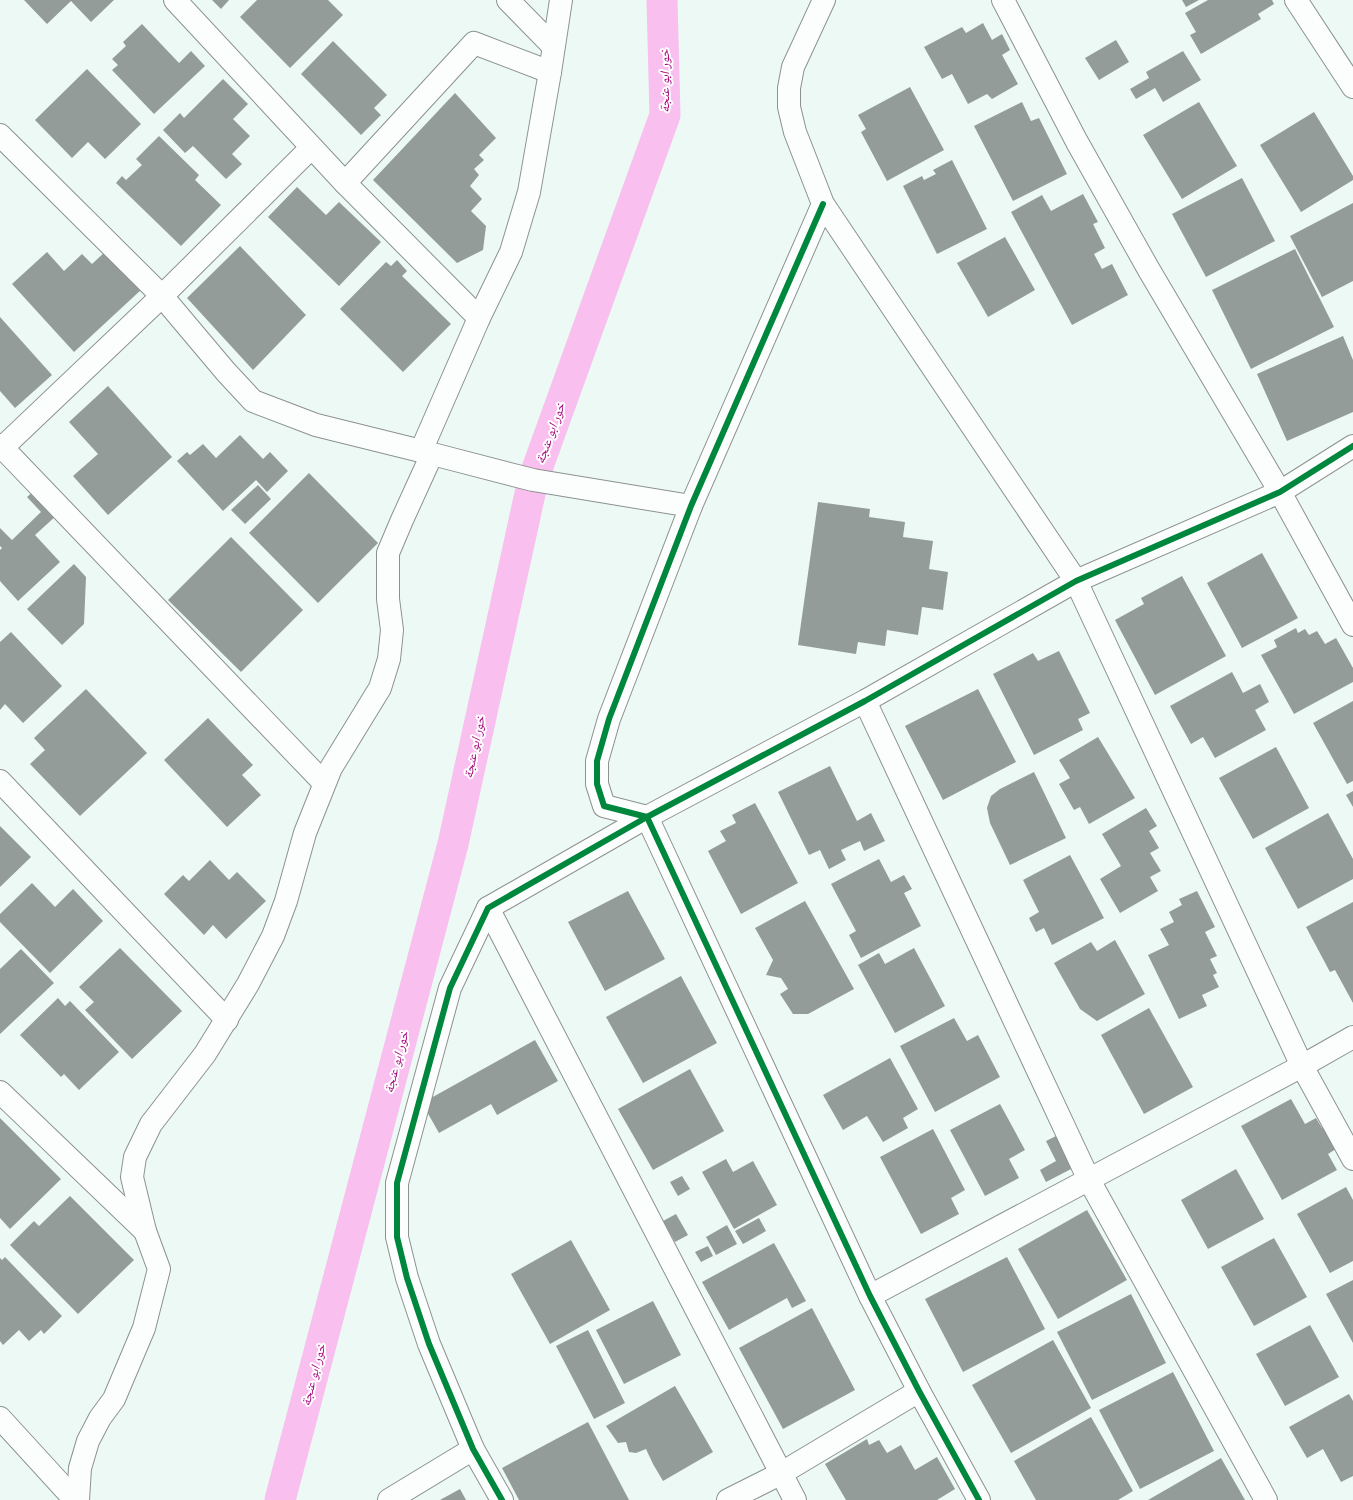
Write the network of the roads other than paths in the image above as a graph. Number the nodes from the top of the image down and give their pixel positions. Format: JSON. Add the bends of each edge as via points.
{"nodes":[{"id":1,"x":175,"y":0,"type":"edge"},
{"id":2,"x":508,"y":0,"type":"edge"},
{"id":3,"x":561,"y":0,"type":"edge"},
{"id":4,"x":826,"y":0,"type":"edge"},
{"id":5,"x":1003,"y":0,"type":"edge"},
{"id":6,"x":1296,"y":0,"type":"edge"},
{"id":7,"x":554,"y":46,"type":"junction"},
{"id":8,"x":550,"y":72,"type":"junction"},
{"id":9,"x":1353,"y":86,"type":"edge"},
{"id":10,"x":0,"y":135,"type":"edge"},
{"id":11,"x":311,"y":148,"type":"junction"},
{"id":12,"x":345,"y":183,"type":"junction"},
{"id":13,"x":823,"y":204,"type":"junction"},
{"id":14,"x":162,"y":296,"type":"junction"},
{"id":15,"x":479,"y":318,"type":"junction"},
{"id":16,"x":1353,"y":446,"type":"edge"},
{"id":17,"x":1,"y":447,"type":"edge"},
{"id":18,"x":427,"y":452,"type":"junction"},
{"id":19,"x":1280,"y":492,"type":"junction"},
{"id":20,"x":691,"y":506,"type":"junction"},
{"id":21,"x":1076,"y":581,"type":"junction"},
{"id":22,"x":1353,"y":625,"type":"edge"},
{"id":23,"x":865,"y":701,"type":"junction"},
{"id":24,"x":0,"y":781,"type":"edge"},
{"id":25,"x":324,"y":783,"type":"junction"},
{"id":26,"x":647,"y":817,"type":"junction"},
{"id":27,"x":488,"y":908,"type":"junction"},
{"id":28,"x":227,"y":1020,"type":"junction"},
{"id":29,"x":1353,"y":1037,"type":"edge"},
{"id":30,"x":1302,"y":1066,"type":"junction"},
{"id":31,"x":0,"y":1092,"type":"edge"},
{"id":32,"x":1353,"y":1159,"type":"edge"},
{"id":33,"x":1089,"y":1180,"type":"junction"},
{"id":34,"x":145,"y":1231,"type":"junction"},
{"id":35,"x":870,"y":1296,"type":"junction"},
{"id":36,"x":919,"y":1391,"type":"junction"},
{"id":37,"x":0,"y":1418,"type":"edge"},
{"id":38,"x":474,"y":1449,"type":"junction"},
{"id":39,"x":780,"y":1474,"type":"junction"},
{"id":40,"x":77,"y":1500,"type":"edge"},
{"id":41,"x":389,"y":1500,"type":"edge"},
{"id":42,"x":502,"y":1500,"type":"edge"},
{"id":43,"x":728,"y":1500,"type":"edge"},
{"id":44,"x":795,"y":1500,"type":"edge"},
{"id":45,"x":979,"y":1500,"type":"edge"},
{"id":46,"x":1266,"y":1500,"type":"edge"}],
"edges":[{"from":1,"to":11,"type":"street"},
{"from":2,"to":7,"type":"street"},
{"from":3,"to":7,"type":"street"},
{"from":4,"to":13,"type":"street","via":[[793,67],[789,88],[789,107],[795,132]]},
{"from":5,"to":19,"type":"street","via":[[1077,142],[1149,270]]},
{"from":6,"to":9,"type":"street"},
{"from":7,"to":8,"type":"street"},
{"from":8,"to":12,"type":"street","via":[[474,43]]},
{"from":8,"to":15,"type":"street","via":[[529,192],[519,227],[511,252]]},
{"from":10,"to":14,"type":"street"},
{"from":11,"to":12,"type":"street"},
{"from":11,"to":14,"type":"street"},
{"from":12,"to":15,"type":"street"},
{"from":13,"to":20,"type":"street"},
{"from":13,"to":21,"type":"street"},
{"from":14,"to":17,"type":"street"},
{"from":14,"to":18,"type":"street","via":[[253,401],[316,425]]},
{"from":15,"to":18,"type":"street"},
{"from":16,"to":19,"type":"street"},
{"from":17,"to":25,"type":"street"},
{"from":18,"to":20,"type":"street","via":[[533,480]]},
{"from":18,"to":25,"type":"street","via":[[388,553],[388,600],[392,630],[390,659],[380,688]]},
{"from":19,"to":21,"type":"street"},
{"from":19,"to":22,"type":"street"},
{"from":20,"to":26,"type":"street","via":[[609,719],[598,761],[597,784],[604,806]]},
{"from":21,"to":23,"type":"street"},
{"from":21,"to":30,"type":"street"},
{"from":23,"to":26,"type":"street"},
{"from":23,"to":33,"type":"street"},
{"from":24,"to":28,"type":"street"},
{"from":25,"to":28,"type":"street","via":[[305,833],[273,936]]},
{"from":26,"to":27,"type":"street"},
{"from":26,"to":35,"type":"street"},
{"from":27,"to":38,"type":"street","via":[[450,988],[397,1183],[397,1237],[407,1278],[429,1344]]},
{"from":27,"to":39,"type":"street"},
{"from":28,"to":34,"type":"street","via":[[205,1054],[151,1124],[135,1157],[132,1177]]},
{"from":29,"to":30,"type":"street"},
{"from":30,"to":32,"type":"street"},
{"from":30,"to":33,"type":"street"},
{"from":31,"to":34,"type":"street"},
{"from":33,"to":35,"type":"street"},
{"from":33,"to":46,"type":"street"},
{"from":34,"to":40,"type":"street","via":[[159,1269],[144,1328],[114,1399],[88,1441],[80,1468]]},
{"from":35,"to":36,"type":"street"},
{"from":36,"to":39,"type":"street"},
{"from":36,"to":45,"type":"street"},
{"from":37,"to":40,"type":"street"},
{"from":38,"to":41,"type":"street"},
{"from":38,"to":42,"type":"street"},
{"from":39,"to":43,"type":"street"},
{"from":39,"to":44,"type":"street"}]}
